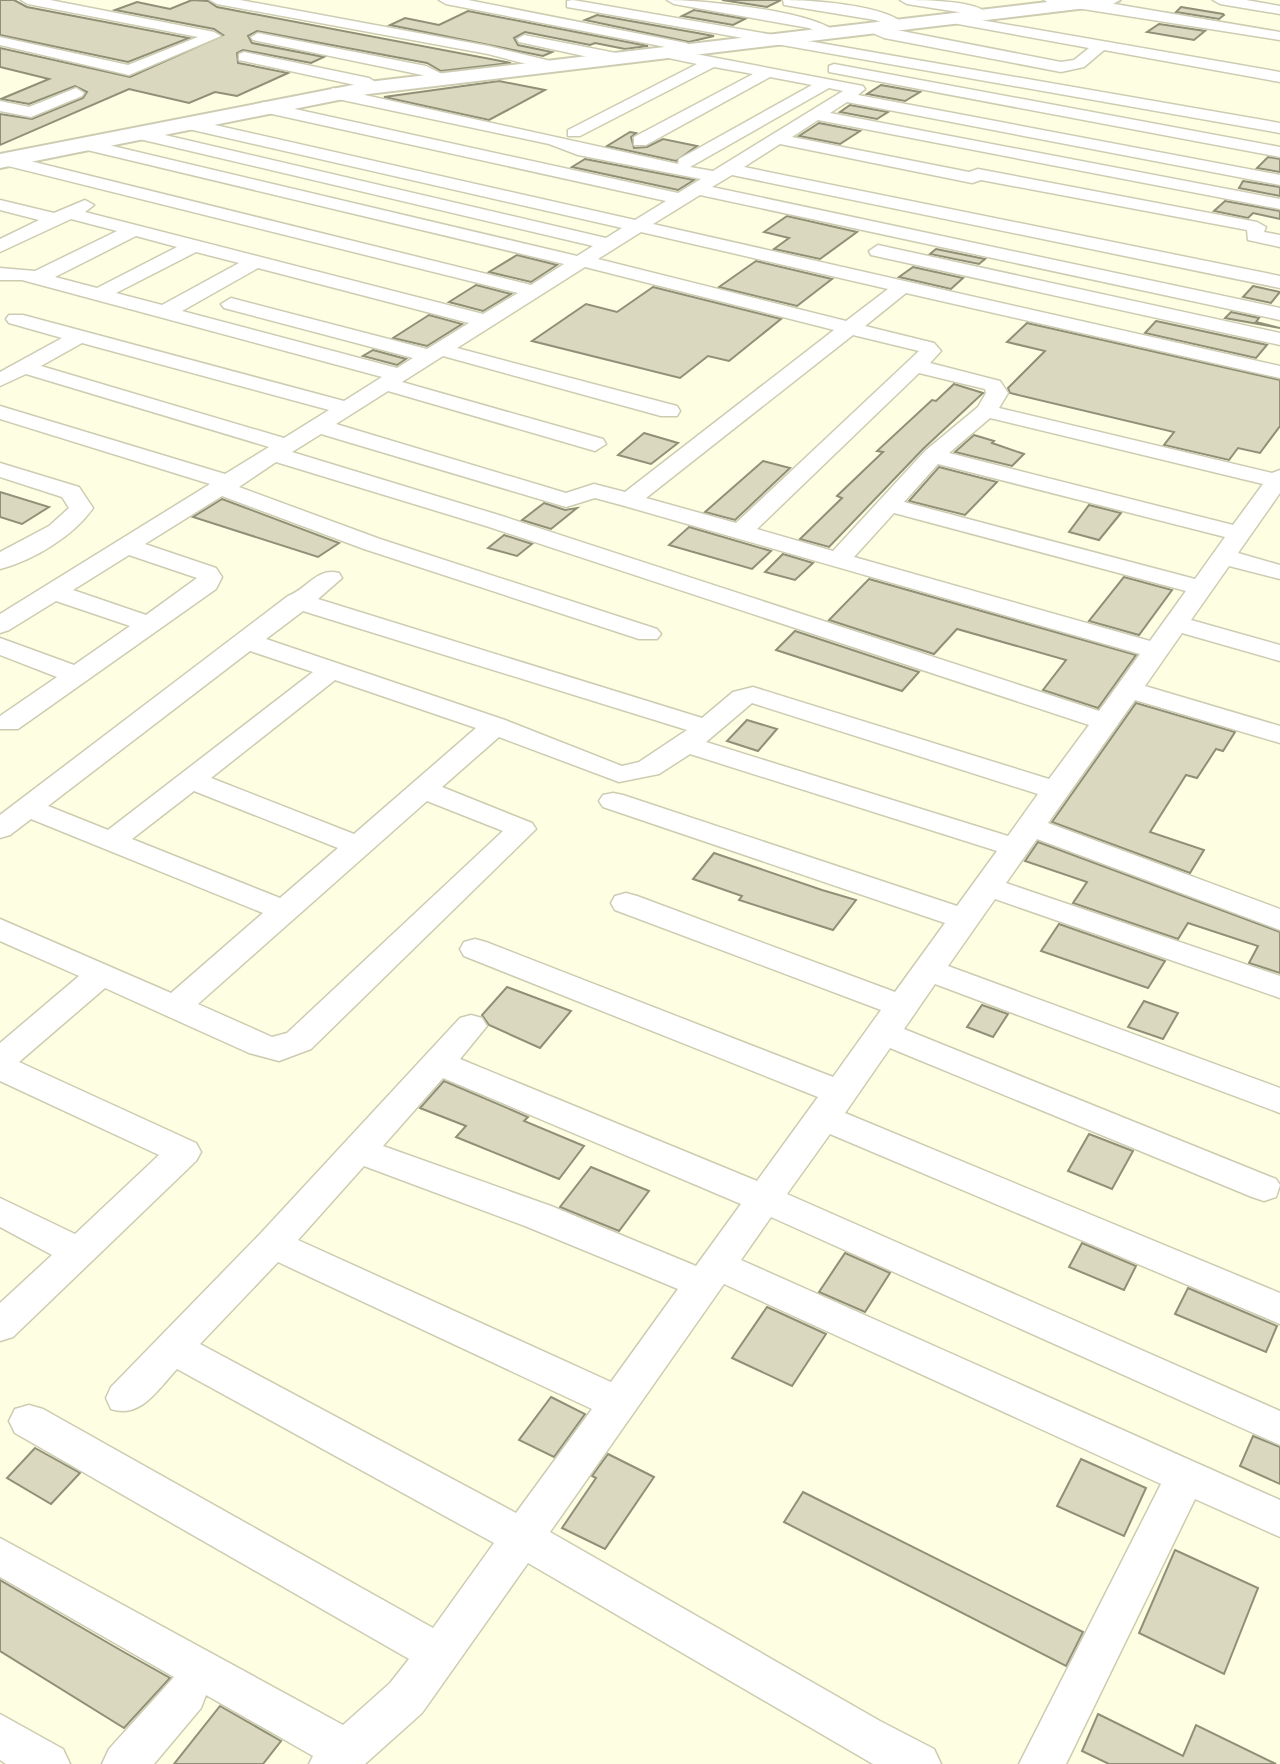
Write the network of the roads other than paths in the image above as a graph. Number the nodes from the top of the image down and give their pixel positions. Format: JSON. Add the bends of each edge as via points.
{"nodes":[{"id":1,"x":28,"y":0,"type":"edge"},
{"id":2,"x":217,"y":0,"type":"edge"},
{"id":3,"x":446,"y":0,"type":"edge"},
{"id":4,"x":550,"y":0,"type":"edge"},
{"id":5,"x":674,"y":0,"type":"edge"},
{"id":6,"x":779,"y":0,"type":"edge"},
{"id":7,"x":907,"y":0,"type":"edge"},
{"id":8,"x":1051,"y":0,"type":"edge"},
{"id":9,"x":1111,"y":0,"type":"edge"},
{"id":10,"x":1220,"y":0,"type":"edge"},
{"id":11,"x":1080,"y":4,"type":"junction"},
{"id":12,"x":1280,"y":10,"type":"edge"},
{"id":13,"x":995,"y":14,"type":"junction"},
{"id":14,"x":1165,"y":16,"type":"junction"},
{"id":15,"x":952,"y":19,"type":"junction"},
{"id":16,"x":901,"y":26,"type":"junction"},
{"id":17,"x":871,"y":29,"type":"junction"},
{"id":18,"x":831,"y":34,"type":"junction"},
{"id":19,"x":506,"y":36,"type":"dead end"},
{"id":20,"x":1280,"y":36,"type":"edge"},
{"id":21,"x":258,"y":37,"type":"dead end"},
{"id":22,"x":778,"y":39,"type":"junction"},
{"id":23,"x":0,"y":41,"type":"edge"},
{"id":24,"x":1109,"y":46,"type":"junction"},
{"id":25,"x":707,"y":52,"type":"junction"},
{"id":26,"x":244,"y":57,"type":"dead end"},
{"id":27,"x":616,"y":58,"type":"junction"},
{"id":28,"x":554,"y":66,"type":"junction"},
{"id":29,"x":768,"y":72,"type":"junction"},
{"id":30,"x":1280,"y":77,"type":"edge"},
{"id":31,"x":444,"y":79,"type":"junction"},
{"id":32,"x":827,"y":83,"type":"junction"},
{"id":33,"x":379,"y":86,"type":"junction"},
{"id":34,"x":76,"y":93,"type":"dead end"},
{"id":35,"x":334,"y":93,"type":"junction"},
{"id":36,"x":844,"y":97,"type":"junction"},
{"id":37,"x":0,"y":106,"type":"edge"},
{"id":38,"x":263,"y":107,"type":"junction"},
{"id":39,"x":815,"y":115,"type":"junction"},
{"id":40,"x":184,"y":123,"type":"junction"},
{"id":41,"x":1280,"y":128,"type":"edge"},
{"id":42,"x":135,"y":133,"type":"junction"},
{"id":43,"x":574,"y":133,"type":"dead end"},
{"id":44,"x":778,"y":139,"type":"junction"},
{"id":45,"x":640,"y":141,"type":"dead end"},
{"id":46,"x":83,"y":144,"type":"junction"},
{"id":47,"x":1280,"y":152,"type":"edge"},
{"id":48,"x":755,"y":153,"type":"junction"},
{"id":49,"x":3,"y":161,"type":"edge"},
{"id":50,"x":685,"y":163,"type":"dead end"},
{"id":51,"x":849,"y":172,"type":"dead end"},
{"id":52,"x":722,"y":173,"type":"junction"},
{"id":53,"x":1280,"y":180,"type":"edge"},
{"id":54,"x":121,"y":189,"type":"junction"},
{"id":55,"x":688,"y":194,"type":"junction"},
{"id":56,"x":1280,"y":204,"type":"edge"},
{"id":57,"x":0,"y":205,"type":"edge"},
{"id":58,"x":934,"y":210,"type":"junction"},
{"id":59,"x":62,"y":216,"type":"junction"},
{"id":60,"x":636,"y":227,"type":"junction"},
{"id":61,"x":134,"y":230,"type":"junction"},
{"id":62,"x":903,"y":233,"type":"junction"},
{"id":63,"x":1254,"y":236,"type":"junction"},
{"id":64,"x":1280,"y":241,"type":"edge"},
{"id":65,"x":609,"y":244,"type":"junction"},
{"id":66,"x":0,"y":246,"type":"edge"},
{"id":67,"x":193,"y":246,"type":"junction"},
{"id":68,"x":877,"y":251,"type":"junction"},
{"id":69,"x":1237,"y":253,"type":"dead end"},
{"id":70,"x":581,"y":261,"type":"junction"},
{"id":71,"x":254,"y":262,"type":"junction"},
{"id":72,"x":853,"y":273,"type":"junction"},
{"id":73,"x":0,"y":274,"type":"edge"},
{"id":74,"x":37,"y":278,"type":"junction"},
{"id":75,"x":1280,"y":282,"type":"edge"},
{"id":76,"x":903,"y":286,"type":"junction"},
{"id":77,"x":71,"y":288,"type":"junction"},
{"id":78,"x":533,"y":291,"type":"junction"},
{"id":79,"x":98,"y":295,"type":"junction"},
{"id":80,"x":231,"y":304,"type":"dead end"},
{"id":81,"x":163,"y":313,"type":"junction"},
{"id":82,"x":1280,"y":314,"type":"edge"},
{"id":83,"x":485,"y":321,"type":"junction"},
{"id":84,"x":8,"y":323,"type":"edge"},
{"id":85,"x":847,"y":327,"type":"junction"},
{"id":86,"x":80,"y":336,"type":"junction"},
{"id":87,"x":1280,"y":339,"type":"edge"},
{"id":88,"x":434,"y":352,"type":"junction"},
{"id":89,"x":915,"y":366,"type":"junction"},
{"id":90,"x":23,"y":367,"type":"junction"},
{"id":91,"x":1280,"y":372,"type":"edge"},
{"id":92,"x":392,"y":379,"type":"junction"},
{"id":93,"x":0,"y":380,"type":"edge"},
{"id":94,"x":346,"y":408,"type":"junction"},
{"id":95,"x":669,"y":411,"type":"dead end"},
{"id":96,"x":986,"y":411,"type":"junction"},
{"id":97,"x":0,"y":412,"type":"edge"},
{"id":98,"x":318,"y":426,"type":"junction"},
{"id":99,"x":595,"y":444,"type":"dead end"},
{"id":100,"x":280,"y":449,"type":"junction"},
{"id":101,"x":933,"y":456,"type":"junction"},
{"id":102,"x":0,"y":470,"type":"edge"},
{"id":103,"x":1278,"y":479,"type":"edge"},
{"id":104,"x":225,"y":485,"type":"junction"},
{"id":105,"x":629,"y":500,"type":"junction"},
{"id":106,"x":889,"y":505,"type":"junction"},
{"id":107,"x":740,"y":532,"type":"junction"},
{"id":108,"x":127,"y":546,"type":"junction"},
{"id":109,"x":1232,"y":546,"type":"junction"},
{"id":110,"x":838,"y":560,"type":"junction"},
{"id":111,"x":0,"y":562,"type":"edge"},
{"id":112,"x":1280,"y":572,"type":"edge"},
{"id":113,"x":330,"y":578,"type":"dead end"},
{"id":114,"x":1202,"y":588,"type":"junction"},
{"id":115,"x":54,"y":592,"type":"junction"},
{"id":116,"x":297,"y":601,"type":"junction"},
{"id":117,"x":149,"y":624,"type":"junction"},
{"id":118,"x":1178,"y":624,"type":"junction"},
{"id":119,"x":0,"y":625,"type":"edge"},
{"id":120,"x":648,"y":634,"type":"dead end"},
{"id":121,"x":246,"y":641,"type":"junction"},
{"id":122,"x":0,"y":646,"type":"edge"},
{"id":123,"x":1158,"y":651,"type":"junction"},
{"id":124,"x":1280,"y":653,"type":"edge"},
{"id":125,"x":332,"y":670,"type":"junction"},
{"id":126,"x":77,"y":675,"type":"junction"},
{"id":127,"x":1130,"y":690,"type":"junction"},
{"id":128,"x":1107,"y":722,"type":"junction"},
{"id":129,"x":3,"y":724,"type":"edge"},
{"id":130,"x":495,"y":726,"type":"junction"},
{"id":131,"x":1280,"y":735,"type":"edge"},
{"id":132,"x":695,"y":736,"type":"junction"},
{"id":133,"x":191,"y":780,"type":"junction"},
{"id":134,"x":423,"y":789,"type":"junction"},
{"id":135,"x":1055,"y":790,"type":"junction"},
{"id":136,"x":613,"y":801,"type":"dead end"},
{"id":137,"x":28,"y":808,"type":"junction"},
{"id":138,"x":0,"y":829,"type":"edge"},
{"id":139,"x":1024,"y":837,"type":"junction"},
{"id":140,"x":112,"y":841,"type":"junction"},
{"id":141,"x":359,"y":846,"type":"junction"},
{"id":142,"x":989,"y":887,"type":"junction"},
{"id":143,"x":626,"y":903,"type":"dead end"},
{"id":144,"x":285,"y":911,"type":"junction"},
{"id":145,"x":965,"y":919,"type":"junction"},
{"id":146,"x":1280,"y":920,"type":"edge"},
{"id":147,"x":0,"y":929,"type":"edge"},
{"id":148,"x":475,"y":949,"type":"dead end"},
{"id":149,"x":929,"y":970,"type":"junction"},
{"id":150,"x":102,"y":974,"type":"junction"},
{"id":151,"x":1280,"y":987,"type":"edge"},
{"id":152,"x":177,"y":1005,"type":"junction"},
{"id":153,"x":893,"y":1020,"type":"junction"},
{"id":154,"x":471,"y":1026,"type":"dead end"},
{"id":155,"x":437,"y":1063,"type":"junction"},
{"id":156,"x":0,"y":1064,"type":"edge"},
{"id":157,"x":1280,"y":1101,"type":"edge"},
{"id":158,"x":831,"y":1105,"type":"junction"},
{"id":159,"x":358,"y":1150,"type":"junction"},
{"id":160,"x":1264,"y":1188,"type":"dead end"},
{"id":161,"x":764,"y":1199,"type":"junction"},
{"id":162,"x":0,"y":1211,"type":"edge"},
{"id":163,"x":273,"y":1244,"type":"junction"},
{"id":164,"x":78,"y":1252,"type":"junction"},
{"id":165,"x":710,"y":1274,"type":"junction"},
{"id":166,"x":1280,"y":1309,"type":"edge"},
{"id":167,"x":0,"y":1326,"type":"edge"},
{"id":168,"x":173,"y":1348,"type":"junction"},
{"id":169,"x":125,"y":1398,"type":"dead end"},
{"id":170,"x":620,"y":1404,"type":"junction"},
{"id":171,"x":29,"y":1421,"type":"dead end"},
{"id":172,"x":1280,"y":1429,"type":"edge"},
{"id":173,"x":1186,"y":1476,"type":"junction"},
{"id":174,"x":1280,"y":1519,"type":"edge"},
{"id":175,"x":521,"y":1537,"type":"junction"},
{"id":176,"x":0,"y":1556,"type":"edge"},
{"id":177,"x":439,"y":1654,"type":"junction"},
{"id":178,"x":185,"y":1693,"type":"dead end"},
{"id":179,"x":0,"y":1735,"type":"edge"},
{"id":180,"x":339,"y":1758,"type":"edge"},
{"id":181,"x":47,"y":1764,"type":"edge"},
{"id":182,"x":125,"y":1764,"type":"edge"},
{"id":183,"x":918,"y":1764,"type":"edge"},
{"id":184,"x":1042,"y":1764,"type":"edge"}],
"edges":[{"from":1,"to":23,"type":"street","via":[[214,36],[129,70]]},
{"from":2,"to":28,"type":"street"},
{"from":3,"to":25,"type":"street"},
{"from":4,"to":22,"type":"street"},
{"from":5,"to":18,"type":"street","via":[[813,23]]},
{"from":6,"to":16,"type":"street","via":[[878,16]]},
{"from":7,"to":13,"type":"street"},
{"from":8,"to":11,"type":"street"},
{"from":9,"to":11,"type":"street"},
{"from":10,"to":12,"type":"street"},
{"from":11,"to":13,"type":"street"},
{"from":11,"to":14,"type":"street"},
{"from":13,"to":15,"type":"street"},
{"from":14,"to":20,"type":"street"},
{"from":14,"to":24,"type":"street"},
{"from":15,"to":16,"type":"street"},
{"from":15,"to":24,"type":"street"},
{"from":16,"to":17,"type":"street"},
{"from":17,"to":18,"type":"street"},
{"from":17,"to":24,"type":"street","via":[[1061,68],[1079,64]]},
{"from":18,"to":22,"type":"street"},
{"from":19,"to":27,"type":"street"},
{"from":21,"to":31,"type":"street","via":[[426,71]]},
{"from":22,"to":25,"type":"street"},
{"from":22,"to":41,"type":"street"},
{"from":24,"to":30,"type":"street"},
{"from":25,"to":27,"type":"street"},
{"from":25,"to":29,"type":"street"},
{"from":25,"to":43,"type":"street"},
{"from":25,"to":47,"type":"street"},
{"from":26,"to":33,"type":"street"},
{"from":27,"to":28,"type":"street"},
{"from":28,"to":31,"type":"street"},
{"from":29,"to":32,"type":"street"},
{"from":29,"to":45,"type":"street"},
{"from":31,"to":33,"type":"street"},
{"from":32,"to":36,"type":"street","via":[[857,89]]},
{"from":32,"to":50,"type":"street"},
{"from":33,"to":35,"type":"street"},
{"from":34,"to":37,"type":"street","via":[[31,112]]},
{"from":35,"to":38,"type":"street"},
{"from":35,"to":52,"type":"street","via":[[554,140],[578,150]]},
{"from":36,"to":39,"type":"street"},
{"from":36,"to":53,"type":"street"},
{"from":38,"to":40,"type":"street"},
{"from":38,"to":55,"type":"street"},
{"from":39,"to":44,"type":"street"},
{"from":39,"to":56,"type":"street"},
{"from":40,"to":42,"type":"street"},
{"from":40,"to":60,"type":"street"},
{"from":42,"to":46,"type":"street"},
{"from":42,"to":65,"type":"street"},
{"from":44,"to":48,"type":"street"},
{"from":44,"to":63,"type":"street","via":[[1257,228]]},
{"from":46,"to":49,"type":"street"},
{"from":46,"to":70,"type":"street"},
{"from":48,"to":51,"type":"street"},
{"from":48,"to":52,"type":"street"},
{"from":49,"to":54,"type":"street"},
{"from":52,"to":55,"type":"street"},
{"from":52,"to":58,"type":"street"},
{"from":54,"to":59,"type":"street"},
{"from":54,"to":78,"type":"street"},
{"from":55,"to":60,"type":"street"},
{"from":55,"to":62,"type":"street"},
{"from":57,"to":59,"type":"street"},
{"from":58,"to":62,"type":"street"},
{"from":58,"to":75,"type":"street"},
{"from":59,"to":61,"type":"street"},
{"from":59,"to":66,"type":"street"},
{"from":60,"to":65,"type":"street"},
{"from":60,"to":72,"type":"street"},
{"from":61,"to":67,"type":"street"},
{"from":61,"to":74,"type":"street"},
{"from":62,"to":68,"type":"street"},
{"from":62,"to":82,"type":"street"},
{"from":63,"to":64,"type":"street"},
{"from":63,"to":69,"type":"street"},
{"from":65,"to":70,"type":"street"},
{"from":67,"to":71,"type":"street"},
{"from":67,"to":79,"type":"street"},
{"from":68,"to":72,"type":"street"},
{"from":68,"to":87,"type":"street"},
{"from":70,"to":78,"type":"street"},
{"from":70,"to":85,"type":"street"},
{"from":71,"to":81,"type":"street"},
{"from":71,"to":83,"type":"street"},
{"from":72,"to":76,"type":"street"},
{"from":73,"to":74,"type":"street"},
{"from":74,"to":77,"type":"street"},
{"from":76,"to":85,"type":"street"},
{"from":76,"to":91,"type":"street"},
{"from":77,"to":79,"type":"street"},
{"from":77,"to":84,"type":"street"},
{"from":78,"to":83,"type":"street"},
{"from":79,"to":81,"type":"street"},
{"from":80,"to":88,"type":"street"},
{"from":81,"to":92,"type":"street"},
{"from":83,"to":88,"type":"street"},
{"from":84,"to":86,"type":"street"},
{"from":85,"to":89,"type":"street","via":[[927,347],[931,351]]},
{"from":85,"to":105,"type":"street"},
{"from":86,"to":90,"type":"street"},
{"from":86,"to":94,"type":"street"},
{"from":88,"to":92,"type":"street"},
{"from":88,"to":95,"type":"street"},
{"from":89,"to":96,"type":"street","via":[[993,385],[997,393]]},
{"from":89,"to":107,"type":"street"},
{"from":90,"to":93,"type":"street"},
{"from":90,"to":100,"type":"street"},
{"from":92,"to":94,"type":"street"},
{"from":92,"to":99,"type":"street"},
{"from":94,"to":98,"type":"street"},
{"from":96,"to":101,"type":"street"},
{"from":96,"to":103,"type":"street"},
{"from":97,"to":104,"type":"street"},
{"from":98,"to":100,"type":"street"},
{"from":98,"to":105,"type":"street","via":[[566,500],[594,491]]},
{"from":100,"to":104,"type":"street"},
{"from":100,"to":128,"type":"street"},
{"from":101,"to":106,"type":"street"},
{"from":101,"to":109,"type":"street"},
{"from":102,"to":111,"type":"street","via":[[71,492],[81,508],[67,523]]},
{"from":103,"to":109,"type":"street"},
{"from":104,"to":108,"type":"street"},
{"from":104,"to":120,"type":"street","via":[[372,544]]},
{"from":105,"to":107,"type":"street"},
{"from":106,"to":110,"type":"street"},
{"from":106,"to":114,"type":"street"},
{"from":107,"to":110,"type":"street"},
{"from":108,"to":115,"type":"street"},
{"from":108,"to":117,"type":"street","via":[[210,577],[207,584]]},
{"from":109,"to":112,"type":"street"},
{"from":109,"to":114,"type":"street"},
{"from":110,"to":123,"type":"street"},
{"from":113,"to":116,"type":"street"},
{"from":114,"to":118,"type":"street"},
{"from":115,"to":117,"type":"street"},
{"from":115,"to":119,"type":"street"},
{"from":116,"to":121,"type":"street"},
{"from":116,"to":132,"type":"street"},
{"from":117,"to":126,"type":"street"},
{"from":118,"to":123,"type":"street"},
{"from":118,"to":124,"type":"street"},
{"from":121,"to":125,"type":"street"},
{"from":121,"to":137,"type":"street"},
{"from":122,"to":126,"type":"street"},
{"from":123,"to":127,"type":"street"},
{"from":125,"to":130,"type":"street"},
{"from":125,"to":133,"type":"street"},
{"from":126,"to":129,"type":"street"},
{"from":127,"to":128,"type":"street"},
{"from":127,"to":131,"type":"street"},
{"from":128,"to":135,"type":"street"},
{"from":130,"to":132,"type":"street","via":[[632,776]]},
{"from":130,"to":134,"type":"street"},
{"from":132,"to":135,"type":"street","via":[[742,698],[764,696]]},
{"from":132,"to":139,"type":"street"},
{"from":133,"to":140,"type":"street"},
{"from":133,"to":141,"type":"street"},
{"from":134,"to":141,"type":"street"},
{"from":134,"to":152,"type":"street","via":[[522,829],[299,1041],[279,1050],[261,1045]]},
{"from":135,"to":139,"type":"street"},
{"from":136,"to":145,"type":"street"},
{"from":137,"to":138,"type":"street"},
{"from":137,"to":140,"type":"street"},
{"from":139,"to":142,"type":"street"},
{"from":139,"to":146,"type":"street"},
{"from":140,"to":144,"type":"street"},
{"from":141,"to":144,"type":"street"},
{"from":142,"to":145,"type":"street"},
{"from":142,"to":151,"type":"street"},
{"from":143,"to":153,"type":"street"},
{"from":144,"to":152,"type":"street"},
{"from":145,"to":149,"type":"street"},
{"from":147,"to":150,"type":"street"},
{"from":148,"to":158,"type":"street"},
{"from":149,"to":153,"type":"street"},
{"from":149,"to":157,"type":"street"},
{"from":150,"to":152,"type":"street"},
{"from":150,"to":156,"type":"street"},
{"from":153,"to":158,"type":"street"},
{"from":153,"to":160,"type":"street"},
{"from":154,"to":155,"type":"street"},
{"from":155,"to":159,"type":"street"},
{"from":155,"to":161,"type":"street"},
{"from":156,"to":164,"type":"street","via":[[184,1152]]},
{"from":158,"to":161,"type":"street"},
{"from":158,"to":166,"type":"street"},
{"from":159,"to":163,"type":"street"},
{"from":159,"to":165,"type":"street"},
{"from":161,"to":165,"type":"street"},
{"from":161,"to":172,"type":"street"},
{"from":162,"to":164,"type":"street"},
{"from":163,"to":168,"type":"street"},
{"from":163,"to":170,"type":"street"},
{"from":164,"to":167,"type":"street"},
{"from":165,"to":170,"type":"street"},
{"from":165,"to":173,"type":"street"},
{"from":168,"to":169,"type":"street"},
{"from":168,"to":175,"type":"street"},
{"from":170,"to":175,"type":"street"},
{"from":171,"to":177,"type":"street"},
{"from":173,"to":174,"type":"street"},
{"from":173,"to":184,"type":"street"},
{"from":175,"to":177,"type":"street"},
{"from":175,"to":183,"type":"street"},
{"from":176,"to":180,"type":"street"},
{"from":177,"to":180,"type":"street","via":[[407,1698]]},
{"from":178,"to":182,"type":"street"},
{"from":179,"to":181,"type":"street"}]}
